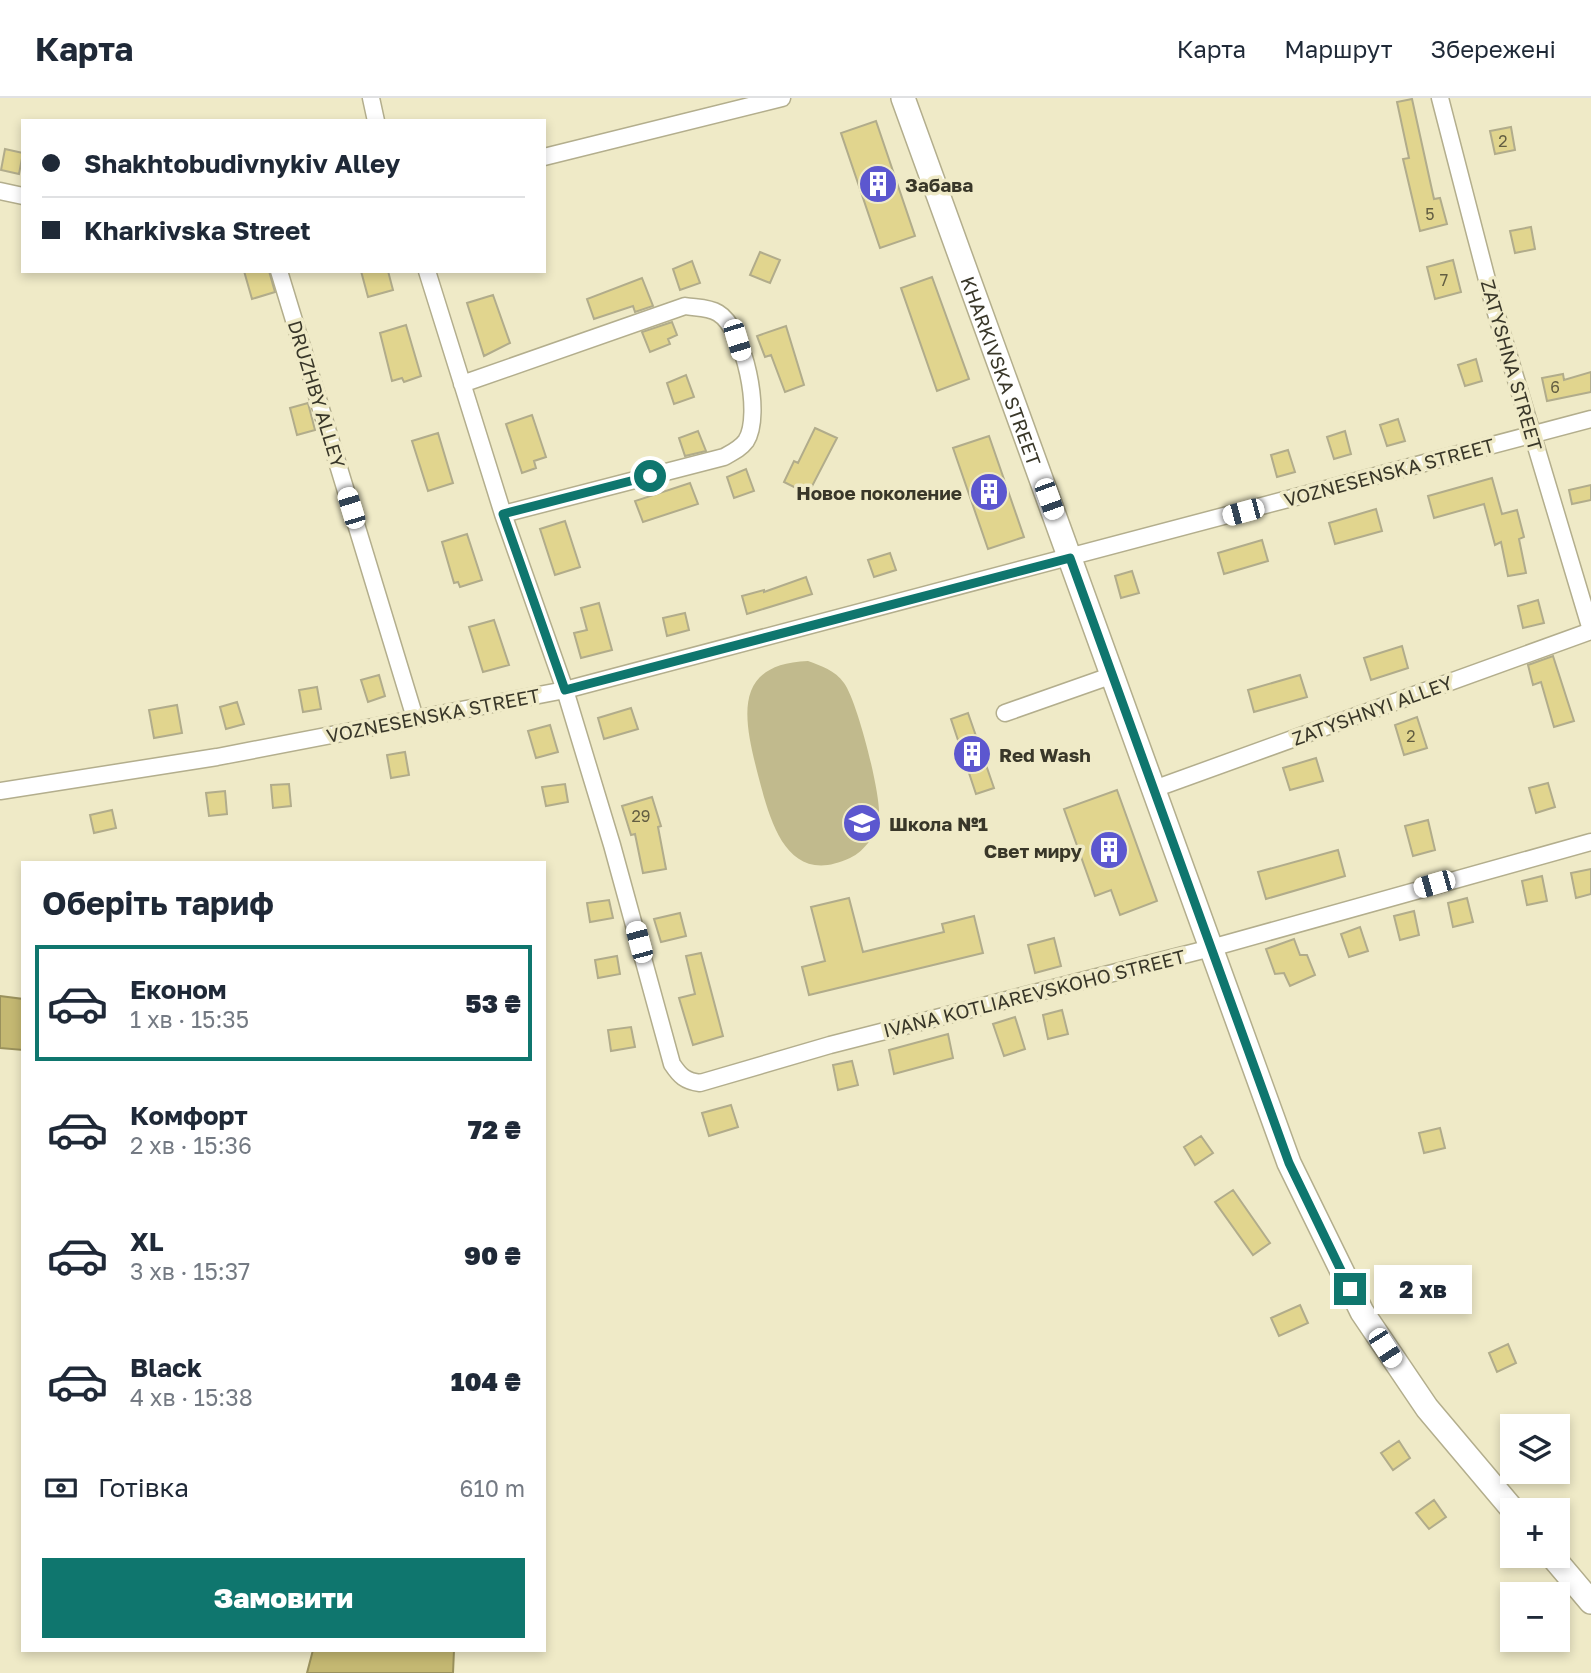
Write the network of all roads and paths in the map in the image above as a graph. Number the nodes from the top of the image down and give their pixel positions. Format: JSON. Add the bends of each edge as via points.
{"nodes":[{"id":1,"x":371,"y":98,"type":"edge"},
{"id":2,"x":782,"y":98,"type":"edge"},
{"id":3,"x":903,"y":98,"type":"edge"},
{"id":4,"x":1440,"y":98,"type":"edge"},
{"id":5,"x":376,"y":119,"type":"edge"},
{"id":6,"x":546,"y":157,"type":"edge"},
{"id":7,"x":0,"y":191,"type":"edge"},
{"id":8,"x":21,"y":196,"type":"edge"},
{"id":9,"x":280,"y":273,"type":"edge"},
{"id":10,"x":428,"y":273,"type":"edge"},
{"id":11,"x":462,"y":384,"type":"junction"},
{"id":12,"x":1591,"y":419,"type":"edge"},
{"id":13,"x":1532,"y":433,"type":"junction"},
{"id":14,"x":503,"y":514,"type":"junction"},
{"id":15,"x":1070,"y":558,"type":"junction"},
{"id":16,"x":1591,"y":630,"type":"edge"},
{"id":17,"x":1112,"y":675,"type":"junction"},
{"id":18,"x":565,"y":690,"type":"junction"},
{"id":19,"x":1005,"y":713,"type":"dead end"},
{"id":20,"x":415,"y":718,"type":"junction"},
{"id":21,"x":1154,"y":789,"type":"junction"},
{"id":22,"x":0,"y":791,"type":"edge"},
{"id":23,"x":1591,"y":842,"type":"edge"},
{"id":24,"x":1211,"y":948,"type":"junction"},
{"id":25,"x":1503,"y":1498,"type":"edge"},
{"id":26,"x":1562,"y":1568,"type":"edge"},
{"id":27,"x":1591,"y":1602,"type":"edge"}],
"edges":[{"from":1,"to":5,"type":"street"},
{"from":2,"to":6,"type":"street"},
{"from":3,"to":15,"type":"street","name":"KHARKIVSKA STREET"},
{"from":4,"to":13,"type":"street","name":"ZATYSHNA STREET"},
{"from":7,"to":8,"type":"street"},
{"from":9,"to":20,"type":"street","name":"DRUZHBY ALLEY"},
{"from":10,"to":11,"type":"street"},
{"from":11,"to":14,"type":"street"},
{"from":11,"to":14,"type":"street","via":[[685,306],[719,313],[737,340],[752,408],[747,439],[738,449],[724,457]]},
{"from":12,"to":13,"type":"street","name":"VOZNESENSKA STREET"},
{"from":13,"to":15,"type":"street","name":"VOZNESENSKA STREET"},
{"from":13,"to":16,"type":"street","name":"ZATYSHNA STREET"},
{"from":14,"to":18,"type":"street"},
{"from":15,"to":17,"type":"street","name":"KHARKIVSKA STREET"},
{"from":15,"to":18,"type":"street","name":"VOZNESENSKA STREET"},
{"from":16,"to":21,"type":"street","name":"ZATYSHNYI ALLEY"},
{"from":17,"to":19,"type":"street"},
{"from":17,"to":21,"type":"street","name":"KHARKIVSKA STREET"},
{"from":18,"to":20,"type":"street","name":"VOZNESENSKA STREET"},
{"from":18,"to":24,"type":"street","name":"IVANA KOTLIAREVSKOHO STREET","via":[[672,1063],[680,1076],[700,1083],[830,1045]]},
{"from":20,"to":22,"type":"street","name":"VOZNESENSKA STREET","via":[[217,757]]},
{"from":21,"to":24,"type":"street","name":"KHARKIVSKA STREET"},
{"from":23,"to":24,"type":"street","name":"IVANA KOTLIAREVSKOHO STREET"},
{"from":24,"to":25,"type":"street","name":"KHARKIVSKA STREET","via":[[1289,1163],[1356,1301],[1427,1408]]},
{"from":26,"to":27,"type":"street"}]}
